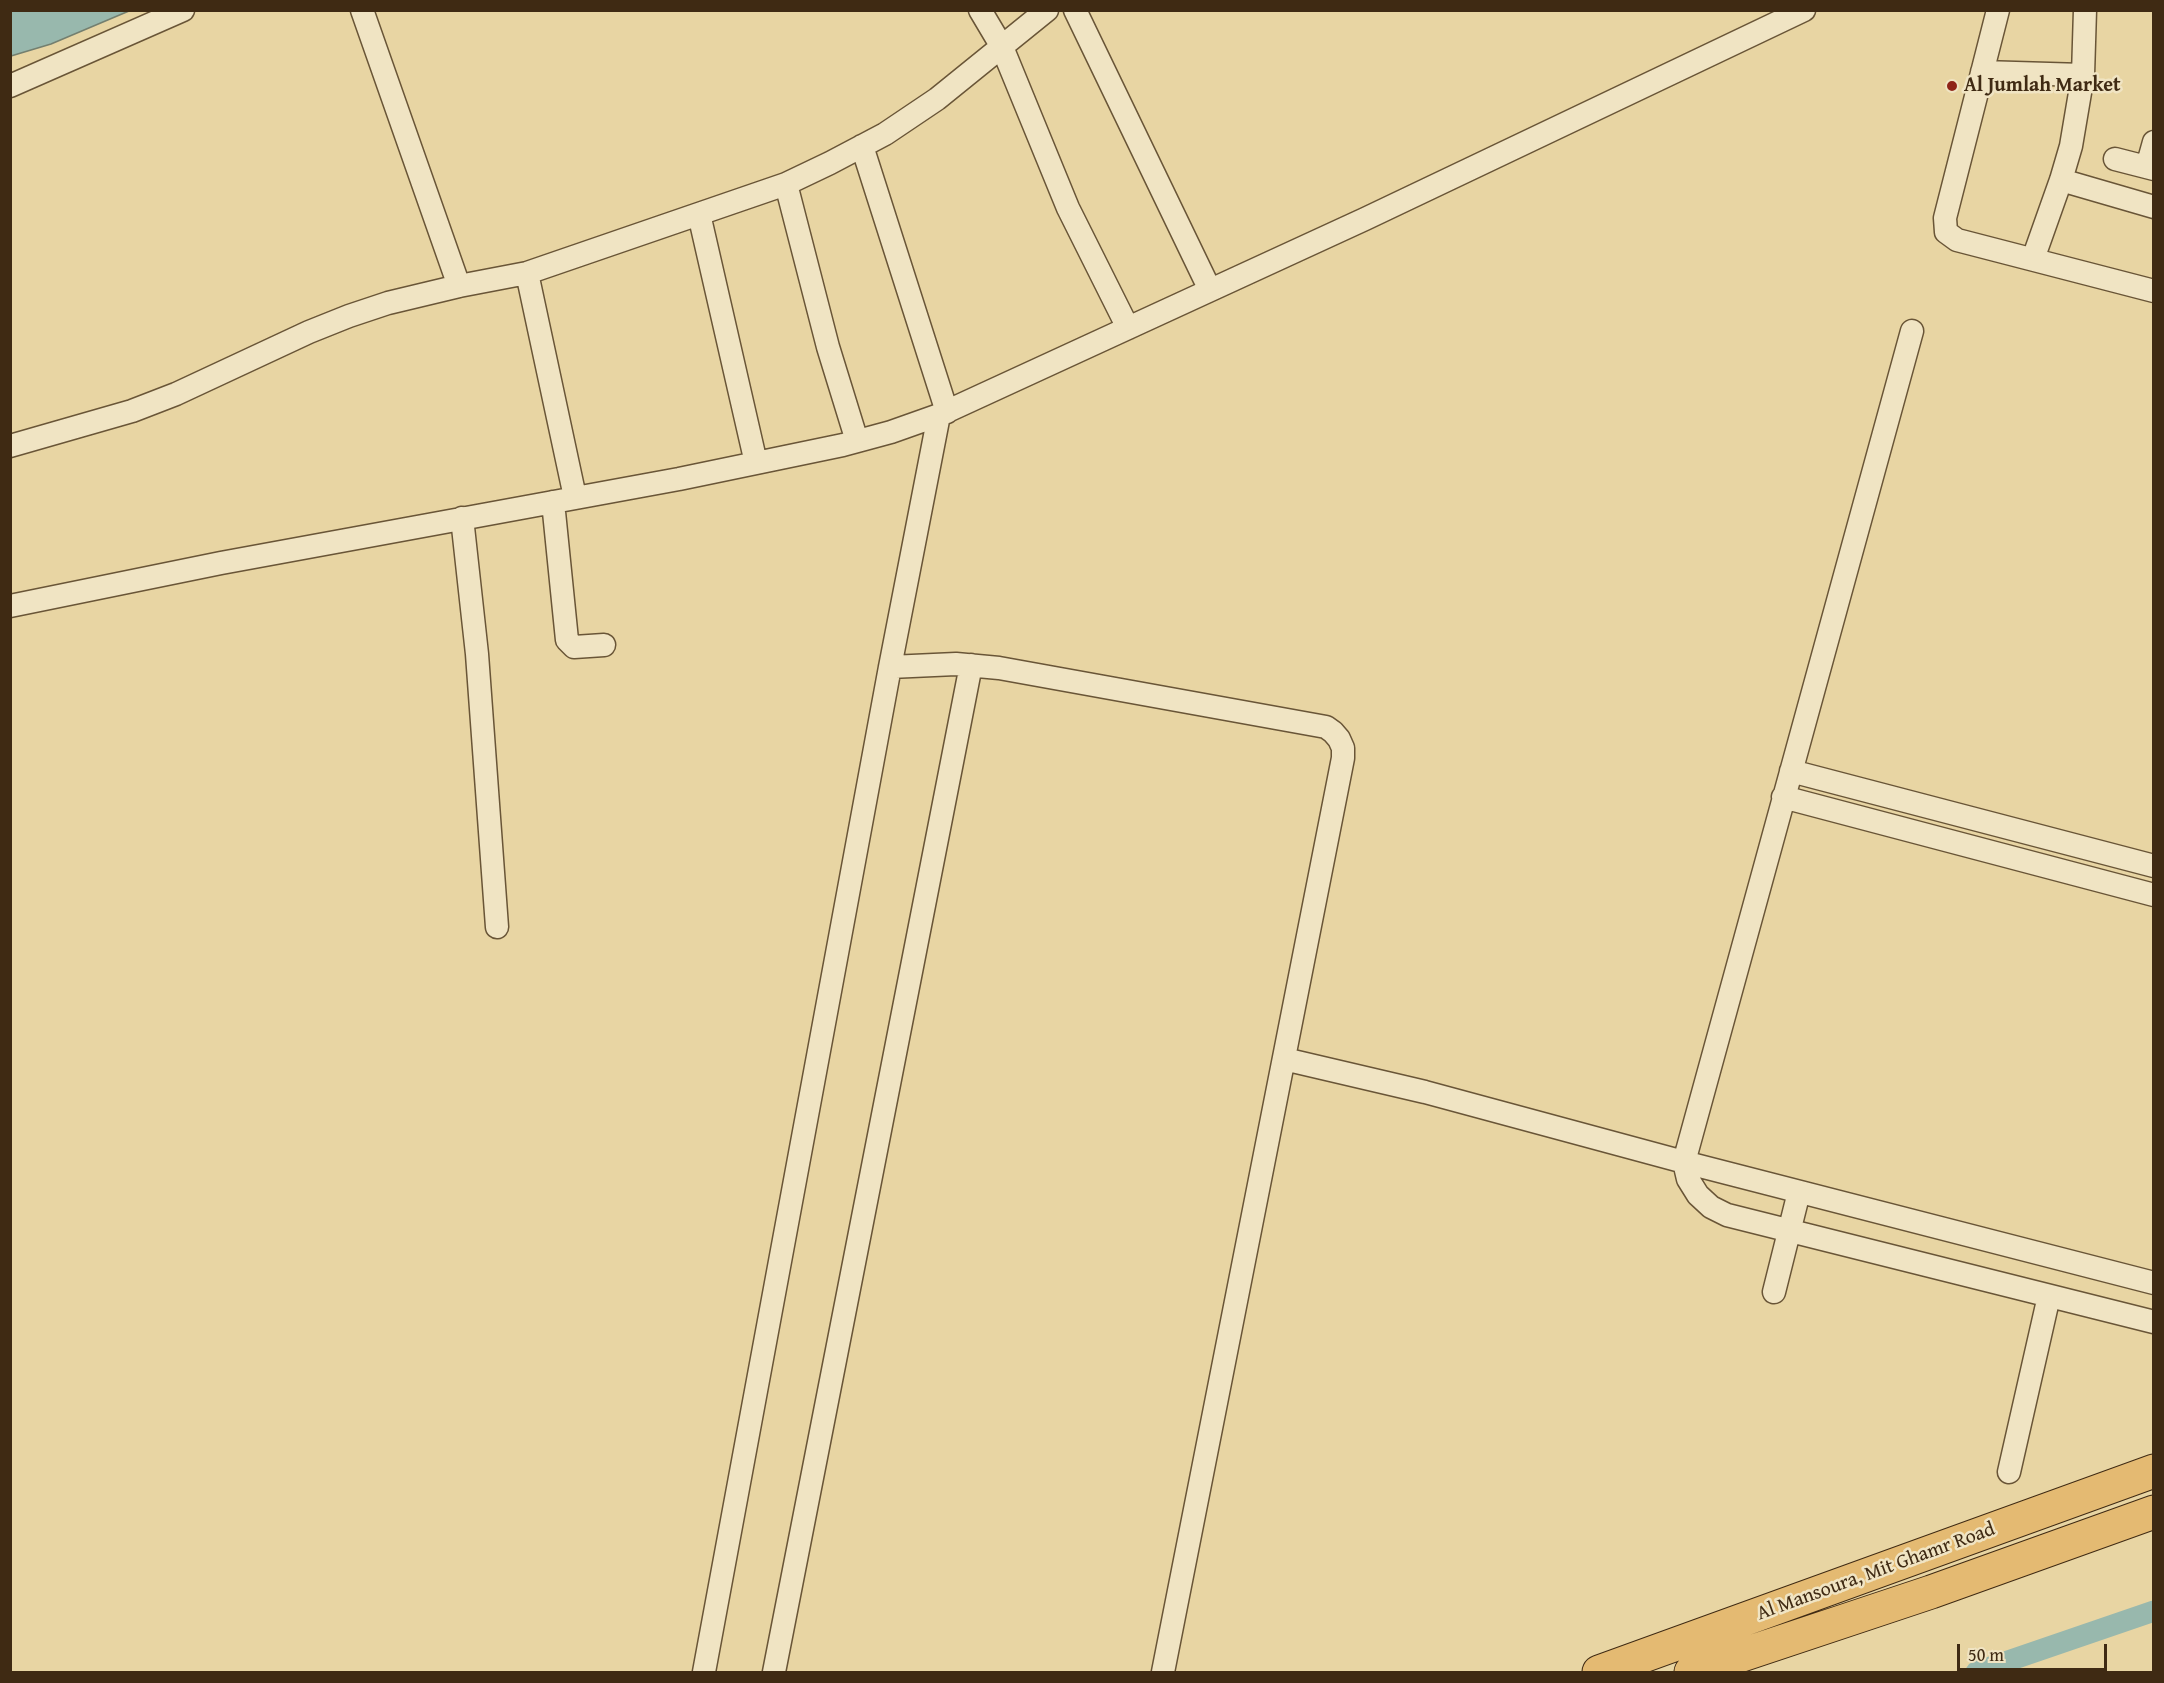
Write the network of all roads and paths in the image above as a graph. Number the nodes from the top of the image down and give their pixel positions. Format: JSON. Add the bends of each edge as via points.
{"nodes":[{"id":1,"x":183,"y":10,"type":"edge"},
{"id":2,"x":362,"y":10,"type":"edge"},
{"id":3,"x":980,"y":10,"type":"edge"},
{"id":4,"x":1047,"y":10,"type":"edge"},
{"id":5,"x":1075,"y":10,"type":"edge"},
{"id":6,"x":1803,"y":10,"type":"edge"},
{"id":7,"x":1998,"y":10,"type":"edge"},
{"id":8,"x":2085,"y":10,"type":"edge"},
{"id":9,"x":1002,"y":47,"type":"junction"},
{"id":10,"x":1982,"y":72,"type":"junction"},
{"id":11,"x":2083,"y":75,"type":"junction"},
{"id":12,"x":10,"y":86,"type":"edge"},
{"id":13,"x":2154,"y":142,"type":"edge"},
{"id":14,"x":862,"y":146,"type":"junction"},
{"id":15,"x":2115,"y":159,"type":"dead end"},
{"id":16,"x":2150,"y":168,"type":"edge"},
{"id":17,"x":2061,"y":180,"type":"junction"},
{"id":18,"x":786,"y":184,"type":"junction"},
{"id":19,"x":2154,"y":207,"type":"edge"},
{"id":20,"x":699,"y":214,"type":"junction"},
{"id":21,"x":2033,"y":259,"type":"junction"},
{"id":22,"x":527,"y":273,"type":"junction"},
{"id":23,"x":459,"y":286,"type":"junction"},
{"id":24,"x":1210,"y":290,"type":"junction"},
{"id":25,"x":2154,"y":291,"type":"edge"},
{"id":26,"x":1128,"y":328,"type":"junction"},
{"id":27,"x":1911,"y":331,"type":"dead end"},
{"id":28,"x":943,"y":414,"type":"junction"},
{"id":29,"x":857,"y":441,"type":"junction"},
{"id":30,"x":10,"y":446,"type":"edge"},
{"id":31,"x":756,"y":463,"type":"junction"},
{"id":32,"x":575,"y":497,"type":"junction"},
{"id":33,"x":553,"y":502,"type":"junction"},
{"id":34,"x":462,"y":518,"type":"junction"},
{"id":35,"x":10,"y":606,"type":"edge"},
{"id":36,"x":604,"y":645,"type":"dead end"},
{"id":37,"x":971,"y":665,"type":"junction"},
{"id":38,"x":891,"y":667,"type":"junction"},
{"id":39,"x":1791,"y":771,"type":"junction"},
{"id":40,"x":1783,"y":797,"type":"junction"},
{"id":41,"x":2154,"y":866,"type":"edge"},
{"id":42,"x":2153,"y":894,"type":"edge"},
{"id":43,"x":497,"y":927,"type":"dead end"},
{"id":44,"x":1284,"y":1059,"type":"junction"},
{"id":45,"x":1684,"y":1162,"type":"junction"},
{"id":46,"x":1799,"y":1192,"type":"junction"},
{"id":47,"x":1789,"y":1231,"type":"junction"},
{"id":48,"x":2029,"y":1251,"type":"junction"},
{"id":49,"x":2154,"y":1283,"type":"edge"},
{"id":50,"x":2019,"y":1288,"type":"junction"},
{"id":51,"x":1774,"y":1292,"type":"dead end"},
{"id":52,"x":2049,"y":1296,"type":"junction"},
{"id":53,"x":2154,"y":1322,"type":"edge"},
{"id":54,"x":2154,"y":1471,"type":"edge"},
{"id":55,"x":2009,"y":1472,"type":"dead end"},
{"id":56,"x":2154,"y":1512,"type":"edge"},
{"id":57,"x":704,"y":1672,"type":"edge"},
{"id":58,"x":774,"y":1672,"type":"edge"},
{"id":59,"x":1163,"y":1672,"type":"edge"},
{"id":60,"x":1599,"y":1672,"type":"edge"},
{"id":61,"x":1691,"y":1672,"type":"edge"}],
"edges":[{"from":1,"to":12,"type":"street"},
{"from":2,"to":23,"type":"street"},
{"from":3,"to":9,"type":"street"},
{"from":4,"to":9,"type":"street"},
{"from":5,"to":24,"type":"street"},
{"from":6,"to":24,"type":"street"},
{"from":7,"to":10,"type":"street"},
{"from":8,"to":11,"type":"street"},
{"from":9,"to":14,"type":"street","via":[[937,99]]},
{"from":9,"to":26,"type":"street","via":[[1068,208]]},
{"from":10,"to":11,"type":"street"},
{"from":10,"to":21,"type":"street","via":[[1945,218],[1946,232],[1957,240]]},
{"from":11,"to":17,"type":"street"},
{"from":13,"to":16,"type":"street"},
{"from":14,"to":18,"type":"street"},
{"from":14,"to":28,"type":"street"},
{"from":15,"to":16,"type":"street"},
{"from":17,"to":19,"type":"street"},
{"from":17,"to":21,"type":"street"},
{"from":18,"to":20,"type":"street"},
{"from":18,"to":29,"type":"street","via":[[824,336]]},
{"from":20,"to":22,"type":"street"},
{"from":20,"to":31,"type":"street"},
{"from":21,"to":25,"type":"street"},
{"from":22,"to":23,"type":"street"},
{"from":22,"to":32,"type":"street"},
{"from":23,"to":30,"type":"street","via":[[349,316],[132,411]]},
{"from":24,"to":26,"type":"street"},
{"from":26,"to":28,"type":"street"},
{"from":27,"to":39,"type":"street"},
{"from":28,"to":29,"type":"street"},
{"from":28,"to":38,"type":"street"},
{"from":29,"to":31,"type":"street"},
{"from":31,"to":32,"type":"street"},
{"from":32,"to":33,"type":"street"},
{"from":33,"to":34,"type":"street"},
{"from":33,"to":36,"type":"street","via":[[567,640],[574,647]]},
{"from":34,"to":35,"type":"street"},
{"from":34,"to":43,"type":"street","via":[[477,654]]},
{"from":37,"to":38,"type":"street"},
{"from":37,"to":44,"type":"street","via":[[1326,727],[1339,739],[1343,758]]},
{"from":37,"to":58,"type":"street"},
{"from":38,"to":57,"type":"street"},
{"from":39,"to":40,"type":"street"},
{"from":39,"to":41,"type":"street"},
{"from":40,"to":42,"type":"street"},
{"from":40,"to":45,"type":"street"},
{"from":44,"to":45,"type":"street","via":[[1425,1092]]},
{"from":44,"to":59,"type":"street"},
{"from":45,"to":46,"type":"street"},
{"from":45,"to":47,"type":"street","via":[[1688,1179],[1711,1207]]},
{"from":46,"to":47,"type":"street"},
{"from":46,"to":48,"type":"street"},
{"from":47,"to":50,"type":"street"},
{"from":47,"to":51,"type":"street"},
{"from":48,"to":49,"type":"street"},
{"from":48,"to":50,"type":"street"},
{"from":50,"to":52,"type":"street"},
{"from":52,"to":53,"type":"street"},
{"from":52,"to":55,"type":"street"},
{"from":54,"to":60,"type":"highway","name":"Al Mansoura, Mit Ghamr Road"},
{"from":56,"to":61,"type":"highway","name":"Al Mansoura, Mit Ghamr Road"}]}
